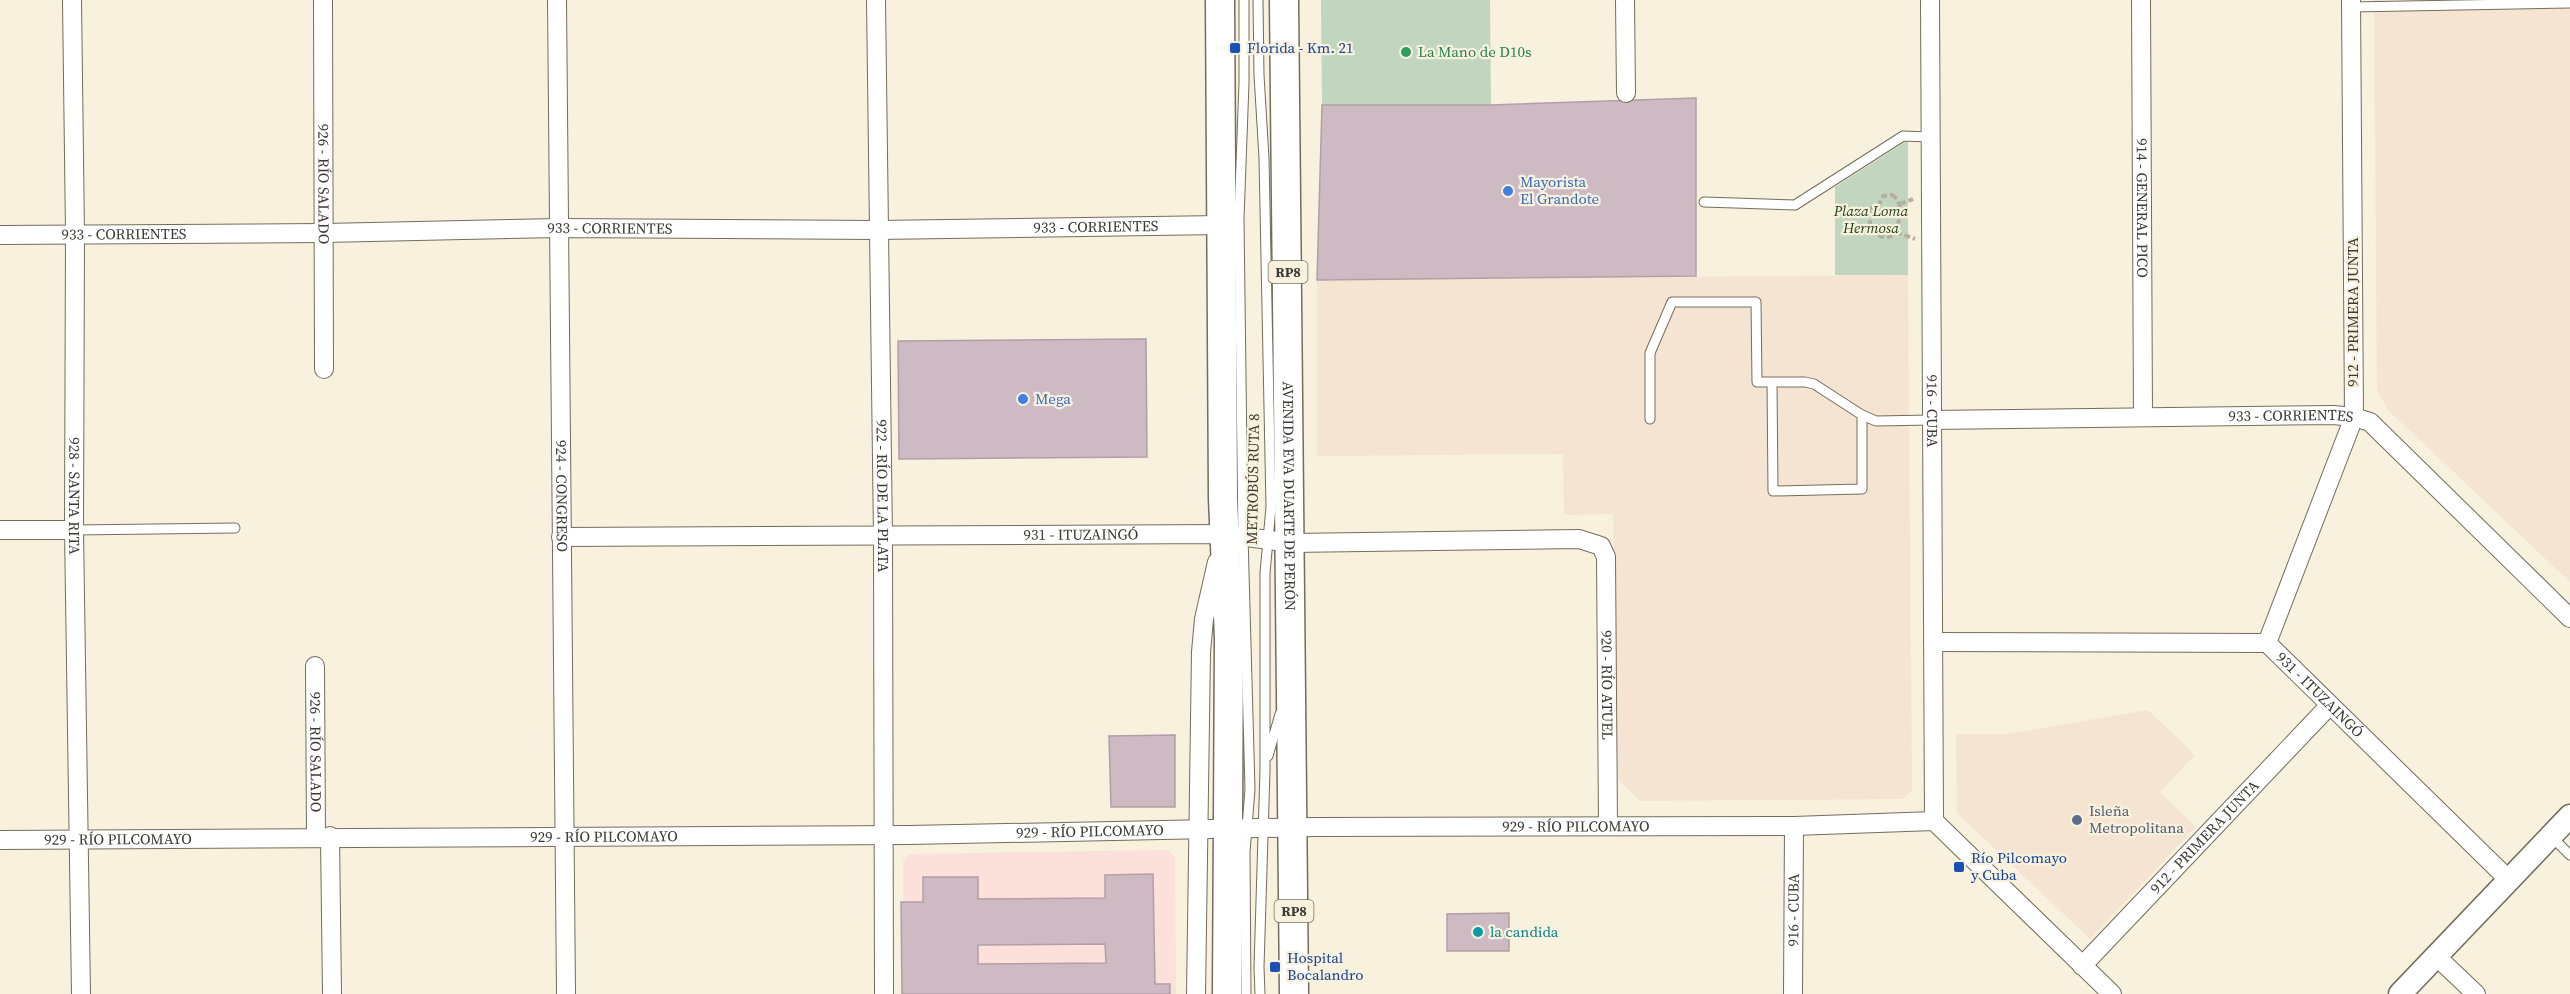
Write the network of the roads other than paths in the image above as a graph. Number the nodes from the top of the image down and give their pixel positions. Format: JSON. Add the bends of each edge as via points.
{"nodes":[{"id":1,"x":72,"y":0,"type":"edge"},
{"id":2,"x":323,"y":0,"type":"edge"},
{"id":3,"x":557,"y":0,"type":"edge"},
{"id":4,"x":876,"y":0,"type":"edge"},
{"id":5,"x":1220,"y":0,"type":"edge"},
{"id":6,"x":1244,"y":0,"type":"edge"},
{"id":7,"x":1258,"y":0,"type":"edge"},
{"id":8,"x":1284,"y":0,"type":"edge"},
{"id":9,"x":1625,"y":0,"type":"edge"},
{"id":10,"x":1930,"y":0,"type":"edge"},
{"id":11,"x":2141,"y":0,"type":"edge"},
{"id":12,"x":2351,"y":3,"type":"edge"},
{"id":13,"x":2570,"y":3,"type":"edge"},
{"id":14,"x":1626,"y":93,"type":"dead end"},
{"id":15,"x":1930,"y":137,"type":"junction"},
{"id":16,"x":1704,"y":202,"type":"dead end"},
{"id":17,"x":1221,"y":225,"type":"junction"},
{"id":18,"x":559,"y":228,"type":"junction"},
{"id":19,"x":878,"y":230,"type":"junction"},
{"id":20,"x":324,"y":233,"type":"junction"},
{"id":21,"x":75,"y":234,"type":"junction"},
{"id":22,"x":0,"y":235,"type":"edge"},
{"id":23,"x":324,"y":369,"type":"dead end"},
{"id":24,"x":1773,"y":382,"type":"junction"},
{"id":25,"x":1862,"y":415,"type":"junction"},
{"id":26,"x":2144,"y":417,"type":"junction"},
{"id":27,"x":1650,"y":419,"type":"dead end"},
{"id":28,"x":1931,"y":420,"type":"junction"},
{"id":29,"x":2362,"y":420,"type":"junction"},
{"id":30,"x":235,"y":528,"type":"dead end"},
{"id":31,"x":0,"y":530,"type":"edge"},
{"id":32,"x":74,"y":530,"type":"junction"},
{"id":33,"x":1233,"y":535,"type":"junction"},
{"id":34,"x":561,"y":537,"type":"junction"},
{"id":35,"x":883,"y":537,"type":"junction"},
{"id":36,"x":1279,"y":541,"type":"junction"},
{"id":37,"x":1601,"y":546,"type":"joint"},
{"id":38,"x":2570,"y":618,"type":"edge"},
{"id":39,"x":1933,"y":642,"type":"junction"},
{"id":40,"x":2267,"y":644,"type":"junction"},
{"id":41,"x":315,"y":666,"type":"dead end"},
{"id":42,"x":1286,"y":693,"type":"junction"},
{"id":43,"x":2329,"y":706,"type":"junction"},
{"id":44,"x":1265,"y":770,"type":"junction"},
{"id":45,"x":2570,"y":816,"type":"edge"},
{"id":46,"x":1934,"y":821,"type":"junction"},
{"id":47,"x":1608,"y":826,"type":"junction"},
{"id":48,"x":1794,"y":826,"type":"junction"},
{"id":49,"x":1294,"y":827,"type":"junction"},
{"id":50,"x":1198,"y":828,"type":"junction"},
{"id":51,"x":1246,"y":828,"type":"junction"},
{"id":52,"x":884,"y":834,"type":"junction"},
{"id":53,"x":564,"y":836,"type":"junction"},
{"id":54,"x":2551,"y":836,"type":"junction"},
{"id":55,"x":323,"y":837,"type":"junction"},
{"id":56,"x":79,"y":838,"type":"junction"},
{"id":57,"x":0,"y":840,"type":"edge"},
{"id":58,"x":2570,"y":855,"type":"edge"},
{"id":59,"x":2508,"y":880,"type":"junction"},
{"id":60,"x":2436,"y":956,"type":"junction"},
{"id":61,"x":2082,"y":966,"type":"junction"},
{"id":62,"x":81,"y":994,"type":"edge"},
{"id":63,"x":332,"y":994,"type":"edge"},
{"id":64,"x":566,"y":994,"type":"edge"},
{"id":65,"x":884,"y":994,"type":"edge"},
{"id":66,"x":1196,"y":994,"type":"edge"},
{"id":67,"x":1227,"y":994,"type":"edge"},
{"id":68,"x":1246,"y":994,"type":"edge"},
{"id":69,"x":1260,"y":994,"type":"edge"},
{"id":70,"x":1294,"y":994,"type":"edge"},
{"id":71,"x":1793,"y":994,"type":"edge"},
{"id":72,"x":2112,"y":994,"type":"edge"},
{"id":73,"x":2400,"y":994,"type":"edge"},
{"id":74,"x":2476,"y":994,"type":"edge"}],
"edges":[{"from":1,"to":21,"type":"street","name":"928 - SANTA RITA"},
{"from":2,"to":20,"type":"street","name":"926 - RÍO SALADO"},
{"from":3,"to":18,"type":"street","name":"924 - CONGRESO"},
{"from":4,"to":19,"type":"street","name":"922 - RÍO DE LA PLATA"},
{"from":5,"to":17,"type":"main road"},
{"from":6,"to":33,"type":"lane","name":"METROBÚS RUTA 8"},
{"from":7,"to":36,"type":"lane","name":"METROBÚS RUTA 8","via":[[1271,507]]},
{"from":8,"to":36,"type":"main road","name":"AVENIDA EVA DUARTE DE PERÓN","number":"RP8"},
{"from":9,"to":14,"type":"street"},
{"from":10,"to":15,"type":"street","name":"916 - CUBA"},
{"from":11,"to":26,"type":"street","name":"914 - GENERAL PICO"},
{"from":12,"to":13,"type":"lane"},
{"from":12,"to":29,"type":"street","name":"912 - PRIMERA JUNTA"},
{"from":15,"to":16,"type":"lane","via":[[1903,136],[1795,204]]},
{"from":15,"to":28,"type":"street","name":"916 - CUBA"},
{"from":17,"to":19,"type":"street","name":"933 - CORRIENTES"},
{"from":17,"to":33,"type":"main road"},
{"from":18,"to":19,"type":"street","name":"933 - CORRIENTES"},
{"from":18,"to":20,"type":"street","name":"933 - CORRIENTES"},
{"from":18,"to":34,"type":"street","name":"924 - CONGRESO"},
{"from":19,"to":35,"type":"street","name":"922 - RÍO DE LA PLATA"},
{"from":20,"to":21,"type":"street","name":"933 - CORRIENTES"},
{"from":20,"to":23,"type":"street","name":"926 - RÍO SALADO"},
{"from":21,"to":22,"type":"street","name":"933 - CORRIENTES"},
{"from":21,"to":32,"type":"street","name":"928 - SANTA RITA"},
{"from":24,"to":25,"type":"lane","via":[[1814,384]]},
{"from":24,"to":25,"type":"lane","via":[[1773,490],[1862,489]]},
{"from":24,"to":27,"type":"lane","via":[[1757,382],[1756,302],[1672,303],[1650,353]]},
{"from":25,"to":28,"type":"lane","via":[[1876,421]]},
{"from":26,"to":28,"type":"street","name":"933 - CORRIENTES"},
{"from":26,"to":29,"type":"street","name":"933 - CORRIENTES","via":[[2333,414]]},
{"from":28,"to":39,"type":"street","name":"916 - CUBA"},
{"from":29,"to":38,"type":"street","name":"933 - CORRIENTES"},
{"from":29,"to":40,"type":"street","name":"912 - PRIMERA JUNTA"},
{"from":30,"to":32,"type":"lane"},
{"from":31,"to":32,"type":"street"},
{"from":32,"to":56,"type":"street","name":"928 - SANTA RITA"},
{"from":33,"to":35,"type":"street","name":"931 - ITUZAINGÓ"},
{"from":33,"to":36,"type":"street","name":"931 - ITUZAINGÓ"},
{"from":33,"to":50,"type":"street","via":[[1204,619]]},
{"from":33,"to":51,"type":"main road","via":[[1229,639]]},
{"from":34,"to":35,"type":"street","name":"931 - ITUZAINGÓ"},
{"from":34,"to":53,"type":"street","name":"924 - CONGRESO"},
{"from":35,"to":52,"type":"street","name":"922 - RÍO DE LA PLATA"},
{"from":36,"to":37,"type":"street","name":"931 - ITUZAINGÓ","via":[[1580,539]]},
{"from":36,"to":42,"type":"main road","name":"AVENIDA EVA DUARTE DE PERÓN","via":[[1280,645]]},
{"from":36,"to":44,"type":"lane","name":"METROBÚS RUTA 8","via":[[1265,573]]},
{"from":37,"to":47,"type":"street","name":"920 - RÍO ATUEL","via":[[1606,557]]},
{"from":39,"to":40,"type":"street","name":"931 - ITUZAINGÓ"},
{"from":39,"to":46,"type":"street","name":"916 - CUBA"},
{"from":40,"to":43,"type":"street","name":"931 - ITUZAINGÓ"},
{"from":41,"to":55,"type":"street","name":"926 - RÍO SALADO"},
{"from":42,"to":44,"type":"lane"},
{"from":42,"to":49,"type":"main road","number":"RP8"},
{"from":43,"to":59,"type":"street","name":"931 - ITUZAINGÓ"},
{"from":43,"to":61,"type":"street","name":"912 - PRIMERA JUNTA"},
{"from":44,"to":51,"type":"lane","name":"METROBÚS RUTA 8"},
{"from":45,"to":54,"type":"street"},
{"from":46,"to":48,"type":"street","name":"929 - RÍO PILCOMAYO"},
{"from":46,"to":61,"type":"street"},
{"from":47,"to":48,"type":"street","name":"929 - RÍO PILCOMAYO"},
{"from":47,"to":49,"type":"street","name":"929 - RÍO PILCOMAYO"},
{"from":48,"to":71,"type":"street","name":"916 - CUBA"},
{"from":49,"to":51,"type":"street","name":"929 - RÍO PILCOMAYO"},
{"from":49,"to":70,"type":"main road","number":"RP8"},
{"from":50,"to":51,"type":"street","name":"929 - RÍO PILCOMAYO"},
{"from":50,"to":52,"type":"street","name":"929 - RÍO PILCOMAYO"},
{"from":50,"to":66,"type":"street"},
{"from":51,"to":67,"type":"main road"},
{"from":51,"to":68,"type":"lane","name":"METROBÚS RUTA 8"},
{"from":51,"to":69,"type":"lane","name":"METROBÚS RUTA 8"},
{"from":52,"to":53,"type":"street","name":"929 - RÍO PILCOMAYO"},
{"from":52,"to":65,"type":"street","name":"922 - RÍO DE LA PLATA"},
{"from":53,"to":55,"type":"street","name":"929 - RÍO PILCOMAYO"},
{"from":53,"to":64,"type":"street","name":"924 - CONGRESO"},
{"from":54,"to":58,"type":"lane"},
{"from":54,"to":59,"type":"street"},
{"from":55,"to":56,"type":"street","name":"929 - RÍO PILCOMAYO"},
{"from":55,"to":63,"type":"street","name":"926 - RÍO SALADO"},
{"from":56,"to":57,"type":"street","name":"929 - RÍO PILCOMAYO"},
{"from":56,"to":62,"type":"street","name":"928 - SANTA RITA"},
{"from":59,"to":60,"type":"street"},
{"from":60,"to":73,"type":"street"},
{"from":60,"to":74,"type":"street"},
{"from":61,"to":72,"type":"street"}]}
